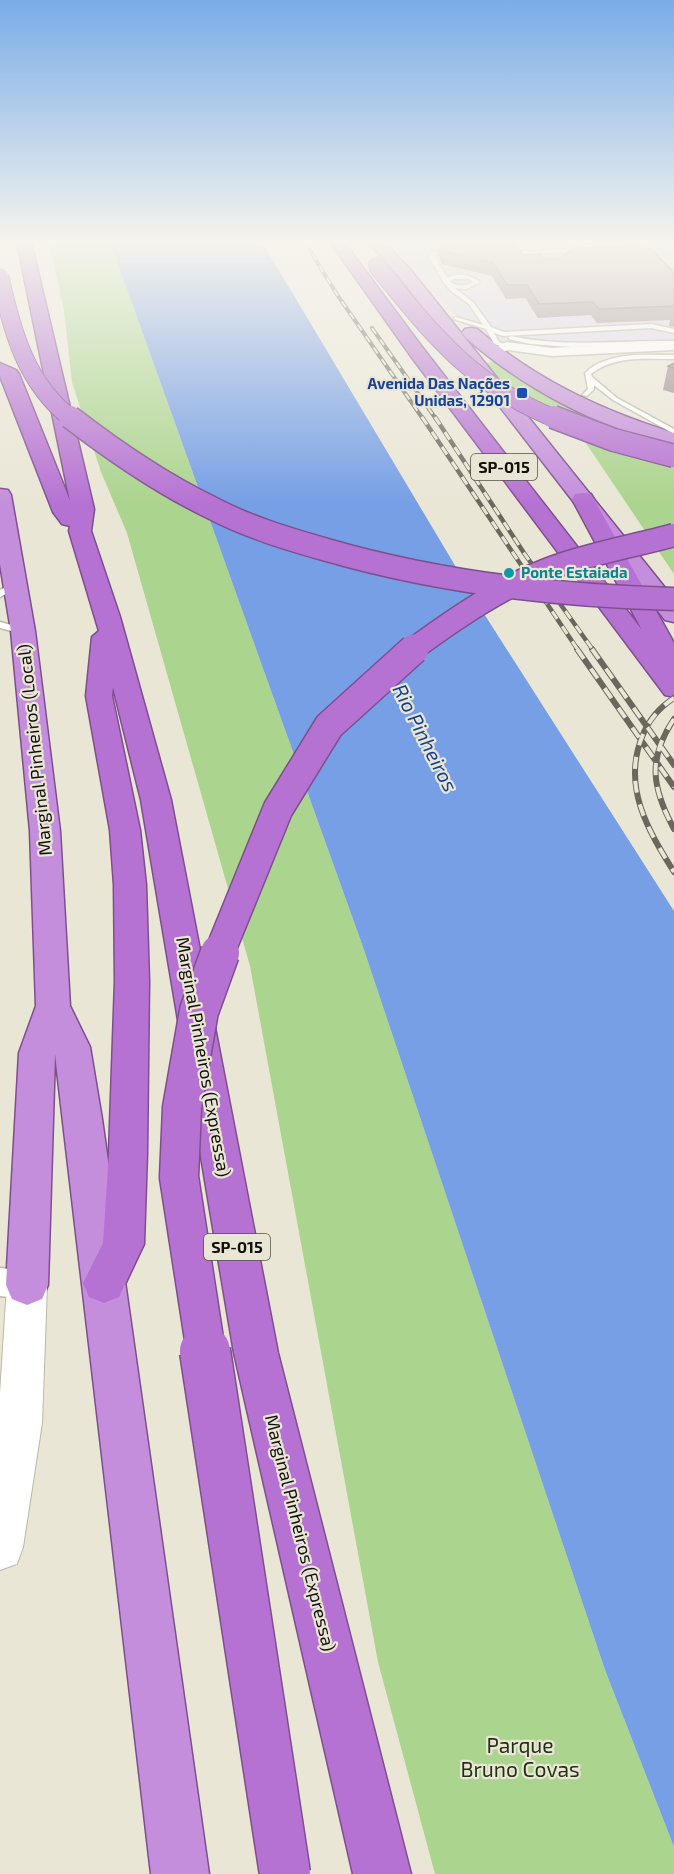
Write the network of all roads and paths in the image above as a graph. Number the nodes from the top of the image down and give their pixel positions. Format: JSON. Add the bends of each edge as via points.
{"nodes":[{"id":1,"x":14,"y":329,"type":"edge"},
{"id":2,"x":43,"y":329,"type":"edge"},
{"id":3,"x":400,"y":329,"type":"edge"},
{"id":4,"x":431,"y":329,"type":"edge"},
{"id":5,"x":449,"y":329,"type":"edge"},
{"id":6,"x":474,"y":329,"type":"edge"},
{"id":7,"x":490,"y":329,"type":"edge"},
{"id":8,"x":490,"y":329,"type":"edge"},
{"id":9,"x":607,"y":329,"type":"edge"},
{"id":10,"x":500,"y":344,"type":"junction"},
{"id":11,"x":674,"y":345,"type":"edge"},
{"id":12,"x":674,"y":357,"type":"edge"},
{"id":13,"x":643,"y":358,"type":"junction"},
{"id":14,"x":674,"y":366,"type":"edge"},
{"id":15,"x":0,"y":368,"type":"edge"},
{"id":16,"x":587,"y":376,"type":"junction"},
{"id":17,"x":576,"y":397,"type":"junction"},
{"id":18,"x":615,"y":399,"type":"junction"},
{"id":19,"x":674,"y":432,"type":"edge"},
{"id":20,"x":674,"y":440,"type":"edge"},
{"id":21,"x":674,"y":456,"type":"edge"},
{"id":22,"x":0,"y":498,"type":"edge"},
{"id":23,"x":583,"y":499,"type":"junction"},
{"id":24,"x":80,"y":531,"type":"junction"},
{"id":25,"x":674,"y":535,"type":"edge"},
{"id":26,"x":8,"y":590,"type":"edge"},
{"id":27,"x":674,"y":599,"type":"edge"},
{"id":28,"x":674,"y":615,"type":"edge"},
{"id":29,"x":108,"y":617,"type":"junction"},
{"id":30,"x":12,"y":628,"type":"edge"},
{"id":31,"x":674,"y":666,"type":"edge"},
{"id":32,"x":674,"y":689,"type":"edge"},
{"id":33,"x":53,"y":1006,"type":"junction"},
{"id":34,"x":13,"y":1283,"type":"edge"},
{"id":35,"x":104,"y":1283,"type":"junction"},
{"id":36,"x":0,"y":1548,"type":"edge"},
{"id":37,"x":180,"y":1874,"type":"edge"},
{"id":38,"x":285,"y":1874,"type":"edge"},
{"id":39,"x":382,"y":1874,"type":"edge"}],
"edges":[{"from":1,"to":27,"type":"highway","bridge":true,"via":[[28,368],[51,402],[179,491],[225,515],[359,559],[437,576],[560,594]]},
{"from":2,"to":24,"type":"highway","name":"Marginal Pinheiros (Expressa)","number":"SP-015","via":[[83,509]]},
{"from":3,"to":32,"type":"highway","number":"SP-015"},
{"from":4,"to":21,"type":"highway","bridge":true,"via":[[471,371],[509,395],[558,419]]},
{"from":5,"to":23,"type":"highway"},
{"from":6,"to":10,"type":"highway"},
{"from":7,"to":10,"type":"lane"},
{"from":8,"to":10,"type":"lane"},
{"from":9,"to":10,"type":"lane"},
{"from":10,"to":11,"type":"street","via":[[552,352]]},
{"from":10,"to":17,"type":"highway","via":[[513,369]]},
{"from":12,"to":13,"type":"lane"},
{"from":13,"to":14,"type":"lane"},
{"from":13,"to":16,"type":"lane","via":[[600,364]]},
{"from":15,"to":24,"type":"highway","via":[[10,374],[64,512]]},
{"from":16,"to":17,"type":"lane","via":[[591,389]]},
{"from":16,"to":18,"type":"lane"},
{"from":17,"to":18,"type":"lane"},
{"from":17,"to":20,"type":"highway","via":[[593,412]]},
{"from":18,"to":19,"type":"lane"},
{"from":22,"to":26,"type":"highway","name":"Marginal Pinheiros (Local)"},
{"from":23,"to":28,"type":"highway"},
{"from":23,"to":31,"type":"highway"},
{"from":24,"to":29,"type":"highway","name":"Marginal Pinheiros (Expressa)","number":"SP-015"},
{"from":25,"to":38,"type":"highway","bridge":true,"via":[[555,567],[515,584],[455,619],[401,658],[329,726],[278,809],[199,1011],[183,1108],[179,1177]]},
{"from":26,"to":30,"type":"highway","name":"Marginal Pinheiros (Local)"},
{"from":29,"to":35,"type":"highway","via":[[99,696],[125,830],[132,981],[123,1244]]},
{"from":29,"to":39,"type":"highway","name":"Marginal Pinheiros (Expressa)","number":"SP-015","via":[[156,800],[256,1353]]},
{"from":30,"to":33,"type":"highway","name":"Marginal Pinheiros (Local)","via":[[45,831]]},
{"from":33,"to":34,"type":"highway","via":[[37,1053]]},
{"from":33,"to":35,"type":"highway","via":[[72,1047]]},
{"from":34,"to":36,"type":"street","via":[[20,1423]]},
{"from":35,"to":37,"type":"highway"}]}
